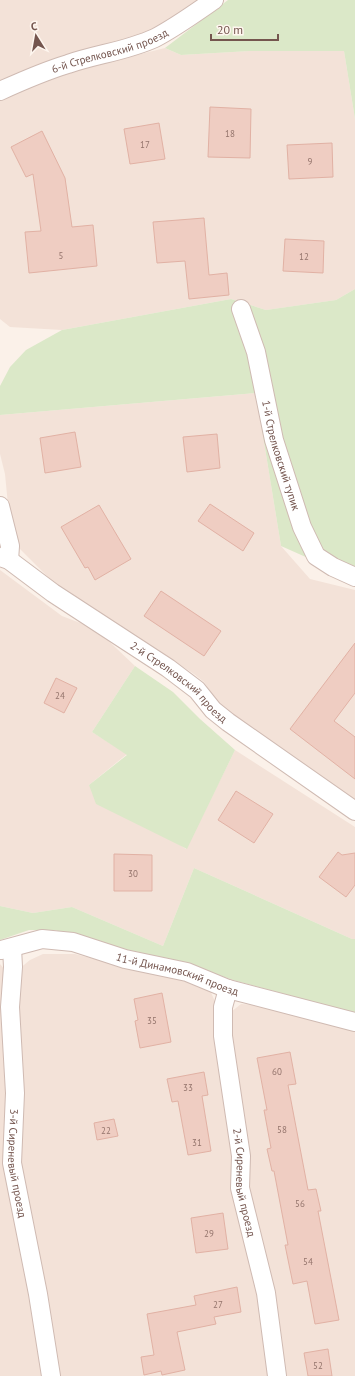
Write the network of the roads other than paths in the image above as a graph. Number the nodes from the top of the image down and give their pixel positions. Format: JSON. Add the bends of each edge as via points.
{"nodes":[{"id":1,"x":214,"y":0,"type":"edge"},
{"id":2,"x":0,"y":91,"type":"edge"},
{"id":3,"x":241,"y":309,"type":"dead end"},
{"id":4,"x":0,"y":506,"type":"edge"},
{"id":5,"x":4,"y":559,"type":"edge"},
{"id":6,"x":355,"y":577,"type":"edge"},
{"id":7,"x":355,"y":811,"type":"edge"},
{"id":8,"x":6,"y":949,"type":"edge"},
{"id":9,"x":228,"y":988,"type":"junction"},
{"id":10,"x":355,"y":1022,"type":"edge"},
{"id":11,"x":51,"y":1376,"type":"edge"},
{"id":12,"x":277,"y":1376,"type":"edge"}],
"edges":[{"from":1,"to":2,"type":"street","name":"6-й Стрелковский проезд","via":[[155,38],[68,64]]},
{"from":3,"to":6,"type":"street","name":"1-й Стрелковский тупик","via":[[256,352],[274,440],[302,528],[316,556]]},
{"from":4,"to":5,"type":"street","via":[[10,546]]},
{"from":5,"to":7,"type":"street","name":"2-й Стрелковский проезд","via":[[168,668],[197,690],[213,710],[228,722]]},
{"from":8,"to":9,"type":"street","name":"11-й Динамовский проезд","via":[[42,939],[73,942],[125,959],[187,972]]},
{"from":8,"to":11,"type":"street","name":"3-й Сиреневый проезд","via":[[13,967],[10,1007],[16,1093],[12,1163]]},
{"from":9,"to":10,"type":"street","name":"11-й Динамовский проезд"},
{"from":9,"to":12,"type":"street","name":"2-й Сиреневый проезд","via":[[223,1007],[223,1036],[241,1156],[240,1188],[266,1293]]}]}
